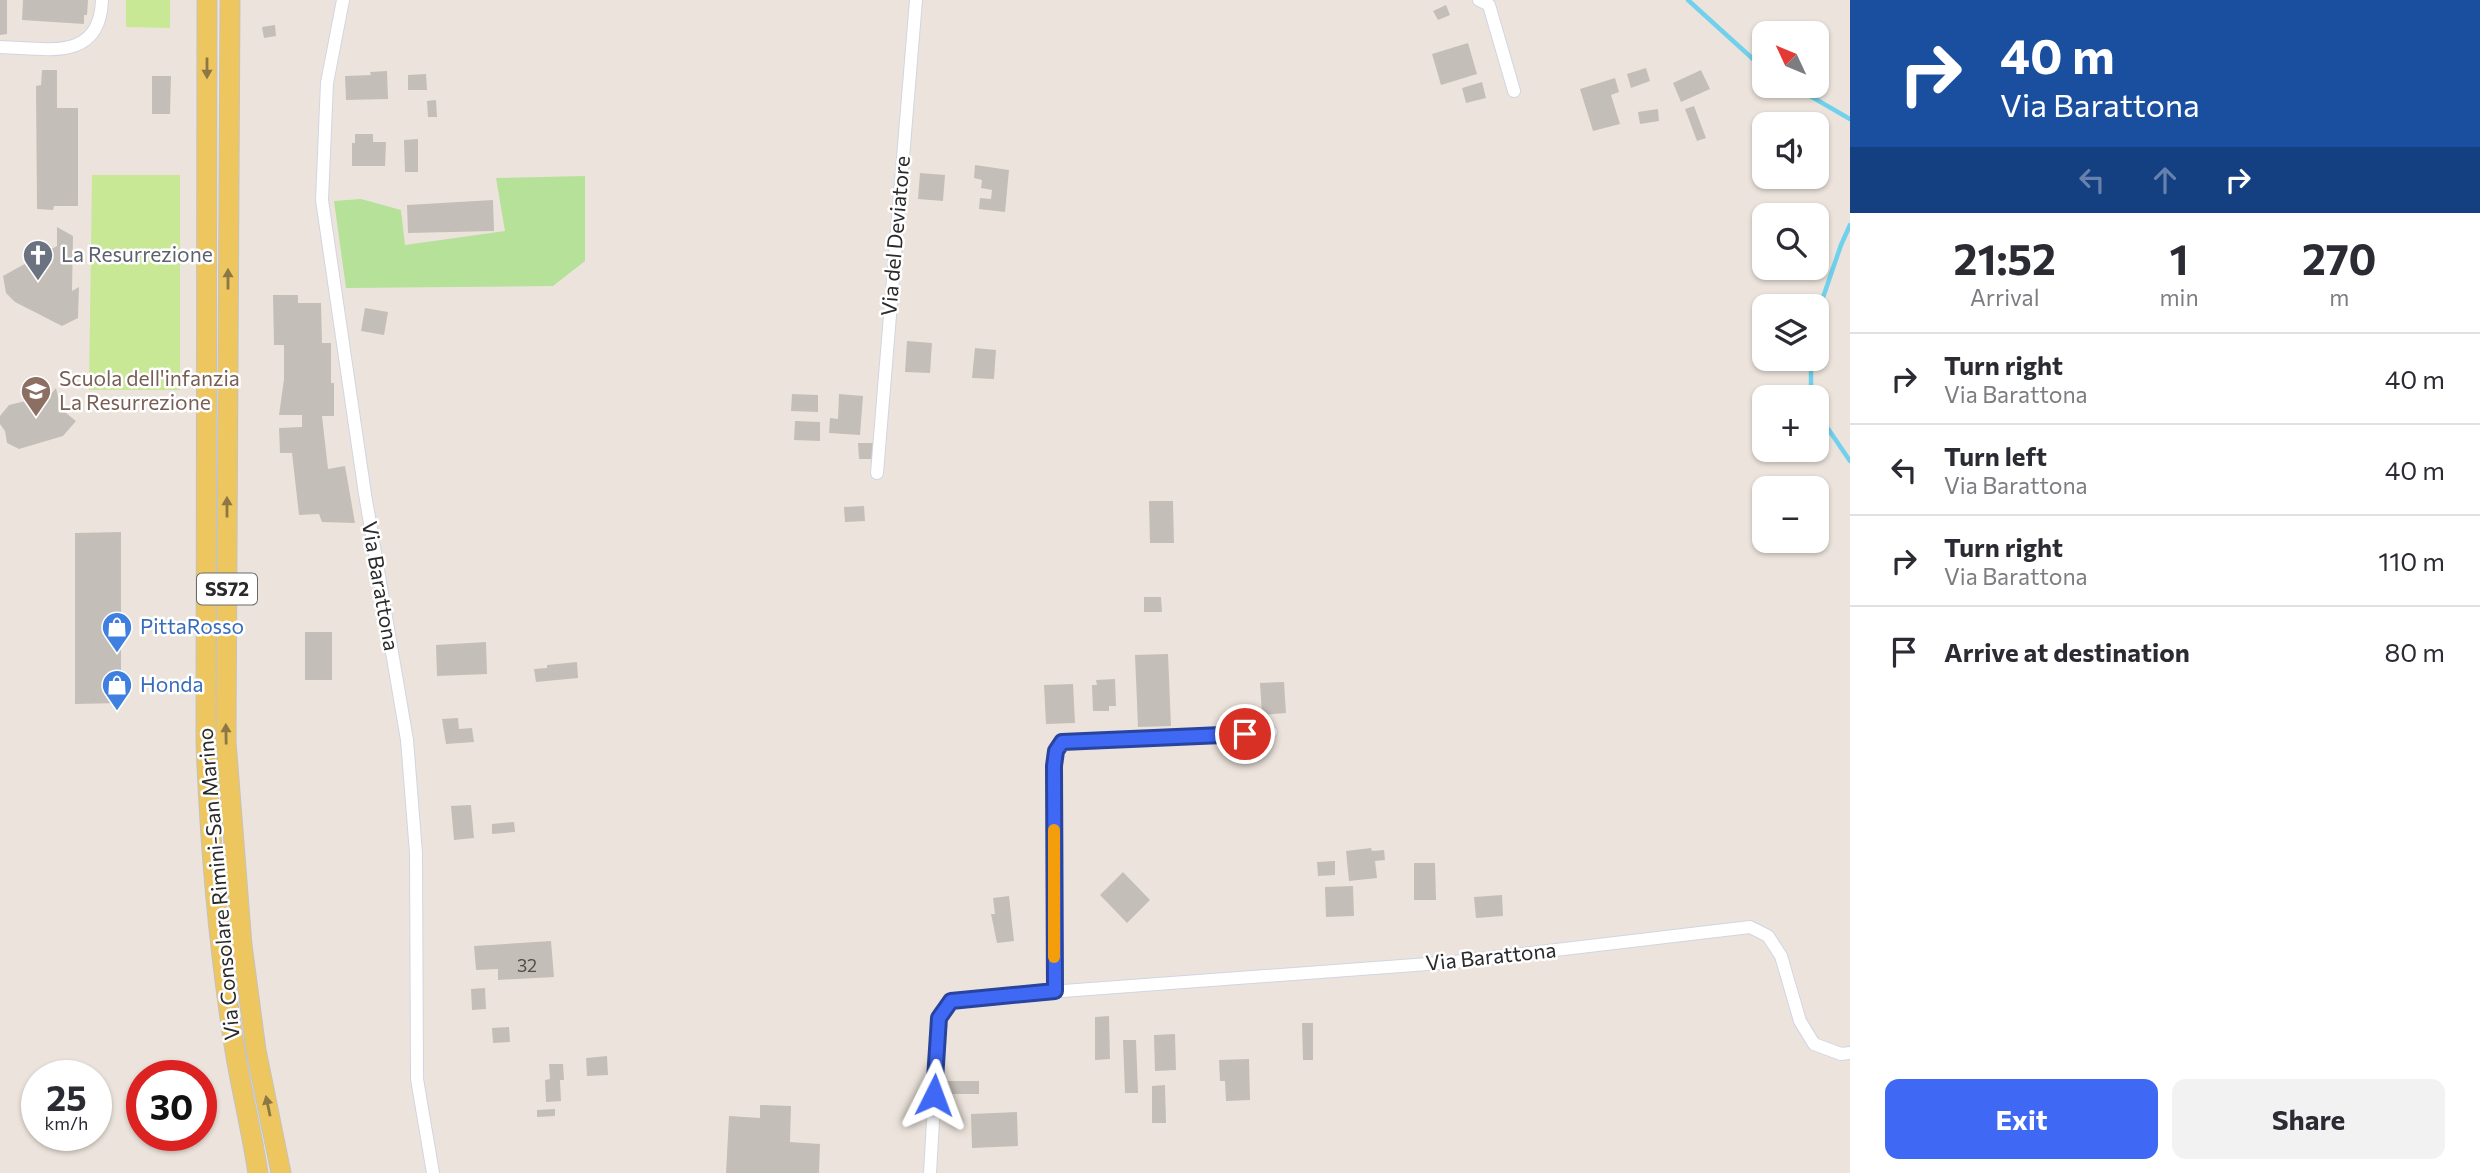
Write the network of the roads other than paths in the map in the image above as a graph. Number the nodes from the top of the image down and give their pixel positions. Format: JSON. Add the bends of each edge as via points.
{"nodes":[{"id":1,"x":102,"y":0,"type":"edge"},
{"id":2,"x":207,"y":0,"type":"edge"},
{"id":3,"x":230,"y":0,"type":"edge"},
{"id":4,"x":343,"y":0,"type":"edge"},
{"id":5,"x":916,"y":0,"type":"edge"},
{"id":6,"x":1479,"y":0,"type":"edge"},
{"id":7,"x":0,"y":47,"type":"edge"},
{"id":8,"x":1514,"y":91,"type":"dead end"},
{"id":9,"x":877,"y":473,"type":"dead end"},
{"id":10,"x":1271,"y":733,"type":"dead end"},
{"id":11,"x":1055,"y":991,"type":"junction"},
{"id":12,"x":1850,"y":1053,"type":"edge"},
{"id":13,"x":258,"y":1173,"type":"edge"},
{"id":14,"x":281,"y":1173,"type":"edge"},
{"id":15,"x":433,"y":1173,"type":"edge"},
{"id":16,"x":930,"y":1173,"type":"edge"}],
"edges":[{"from":1,"to":7,"type":"street","via":[[98,28],[71,48]]},
{"from":2,"to":13,"type":"main road","name":"Via Consolare Rimini-San Marino","number":"SS72","one_way":true,"via":[[209,823],[220,943]]},
{"from":14,"to":3,"type":"main road","name":"Via Consolare Rimini-San Marino","number":"SS72","one_way":true,"via":[[256,1050],[242,945],[226,741]]},
{"from":4,"to":15,"type":"street","name":"Via Barattona","via":[[327,83],[322,200],[407,740],[416,853],[416,1079]]},
{"from":5,"to":9,"type":"street","name":"Via del Deviatore"},
{"from":6,"to":8,"type":"street","via":[[1489,5]]},
{"from":10,"to":11,"type":"street","via":[[1062,742],[1054,766]]},
{"from":11,"to":12,"type":"street","name":"Via Barattona","via":[[1455,962],[1750,927],[1768,936],[1781,957],[1800,1020],[1814,1044]]},
{"from":11,"to":16,"type":"street","name":"Via Barattona","via":[[951,1001],[939,1018]]}]}
